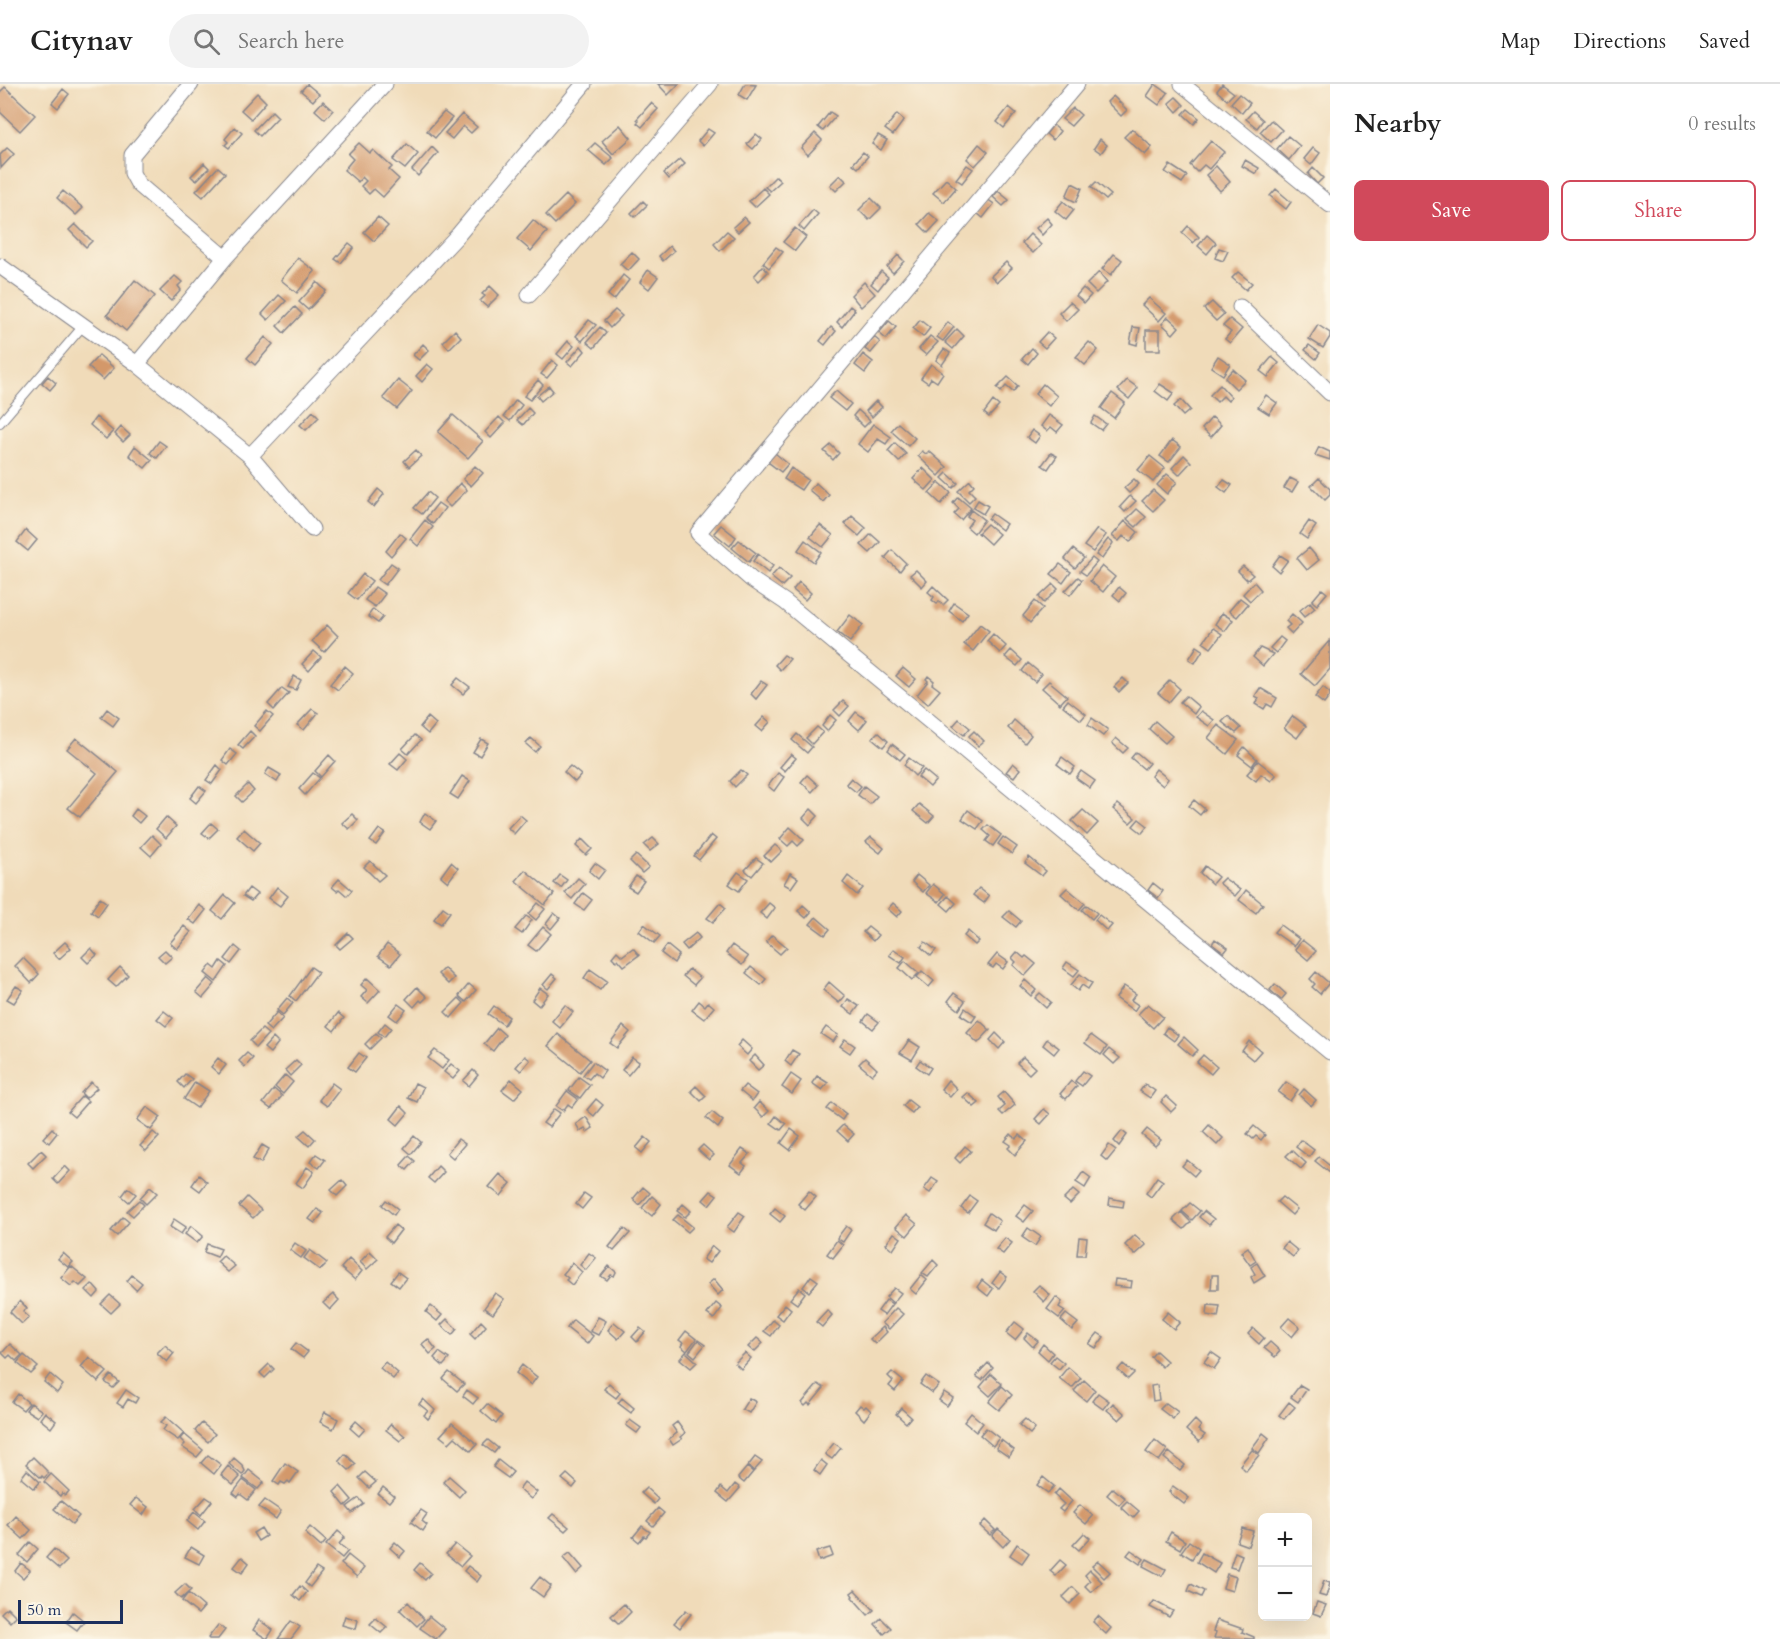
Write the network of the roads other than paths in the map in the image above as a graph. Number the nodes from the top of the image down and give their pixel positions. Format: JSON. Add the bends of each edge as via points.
{"nodes":[{"id":1,"x":191,"y":84,"type":"edge"},
{"id":2,"x":385,"y":84,"type":"edge"},
{"id":3,"x":584,"y":84,"type":"edge"},
{"id":4,"x":710,"y":84,"type":"edge"},
{"id":5,"x":1077,"y":84,"type":"edge"},
{"id":6,"x":1182,"y":84,"type":"edge"},
{"id":7,"x":1330,"y":205,"type":"edge"},
{"id":8,"x":225,"y":258,"type":"junction"},
{"id":9,"x":0,"y":266,"type":"edge"},
{"id":10,"x":529,"y":296,"type":"dead end"},
{"id":11,"x":1240,"y":307,"type":"dead end"},
{"id":12,"x":83,"y":326,"type":"junction"},
{"id":13,"x":137,"y":364,"type":"junction"},
{"id":14,"x":1330,"y":393,"type":"edge"},
{"id":15,"x":0,"y":423,"type":"edge"},
{"id":16,"x":250,"y":456,"type":"junction"},
{"id":17,"x":312,"y":529,"type":"dead end"},
{"id":18,"x":1330,"y":1052,"type":"edge"}],
"edges":[{"from":1,"to":8,"type":"street","via":[[132,155],[132,173],[138,184]]},
{"from":2,"to":8,"type":"street"},
{"from":3,"to":16,"type":"street","via":[[458,235]]},
{"from":4,"to":10,"type":"street"},
{"from":5,"to":18,"type":"street","via":[[698,533]]},
{"from":6,"to":7,"type":"street"},
{"from":8,"to":13,"type":"street"},
{"from":9,"to":12,"type":"street"},
{"from":11,"to":14,"type":"street"},
{"from":12,"to":13,"type":"street"},
{"from":12,"to":15,"type":"lane"},
{"from":13,"to":16,"type":"street"},
{"from":16,"to":17,"type":"street"}]}
